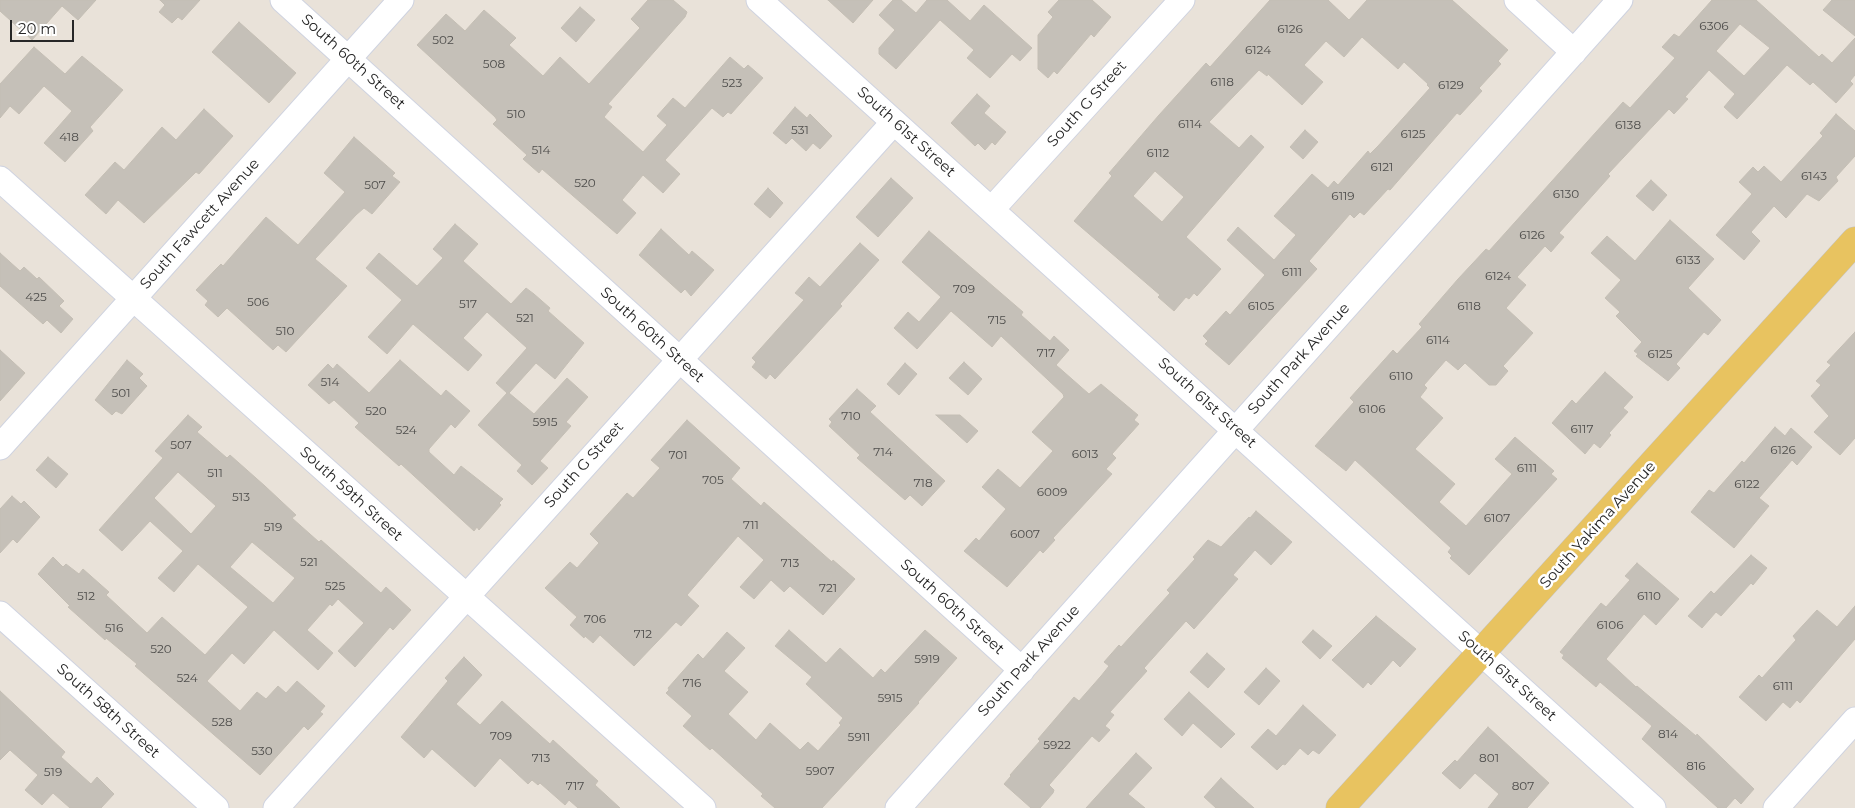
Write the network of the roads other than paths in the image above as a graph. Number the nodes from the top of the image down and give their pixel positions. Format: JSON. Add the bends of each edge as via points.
{"nodes":[{"id":1,"x":283,"y":0,"type":"edge"},
{"id":2,"x":401,"y":0,"type":"edge"},
{"id":3,"x":759,"y":0,"type":"edge"},
{"id":4,"x":1182,"y":0,"type":"edge"},
{"id":5,"x":1517,"y":0,"type":"edge"},
{"id":6,"x":1620,"y":0,"type":"edge"},
{"id":7,"x":1574,"y":52,"type":"junction"},
{"id":8,"x":350,"y":58,"type":"junction"},
{"id":9,"x":894,"y":122,"type":"junction"},
{"id":10,"x":0,"y":179,"type":"edge"},
{"id":11,"x":992,"y":209,"type":"junction"},
{"id":12,"x":1855,"y":241,"type":"edge"},
{"id":13,"x":134,"y":299,"type":"junction"},
{"id":14,"x":679,"y":360,"type":"junction"},
{"id":15,"x":1237,"y":429,"type":"junction"},
{"id":16,"x":0,"y":447,"type":"edge"},
{"id":17,"x":465,"y":596,"type":"junction"},
{"id":18,"x":0,"y":614,"type":"edge"},
{"id":19,"x":1481,"y":653,"type":"junction"},
{"id":20,"x":1022,"y":670,"type":"junction"},
{"id":21,"x":1855,"y":720,"type":"edge"},
{"id":22,"x":216,"y":808,"type":"edge"},
{"id":23,"x":276,"y":808,"type":"edge"},
{"id":24,"x":703,"y":808,"type":"edge"},
{"id":25,"x":898,"y":808,"type":"edge"},
{"id":26,"x":1340,"y":808,"type":"edge"},
{"id":27,"x":1654,"y":808,"type":"edge"},
{"id":28,"x":1776,"y":808,"type":"edge"}],
"edges":[{"from":1,"to":8,"type":"street","name":"South 60th Street"},
{"from":2,"to":8,"type":"street","name":"South Fawcett Avenue"},
{"from":3,"to":9,"type":"street","name":"South 61st Street"},
{"from":4,"to":11,"type":"street","name":"South G Street"},
{"from":5,"to":7,"type":"street"},
{"from":6,"to":7,"type":"street","name":"South Park Avenue"},
{"from":7,"to":15,"type":"street","name":"South Park Avenue"},
{"from":8,"to":13,"type":"street","name":"South Fawcett Avenue"},
{"from":8,"to":14,"type":"street","name":"South 60th Street"},
{"from":9,"to":11,"type":"street","name":"South 61st Street"},
{"from":9,"to":14,"type":"street","name":"South G Street"},
{"from":10,"to":13,"type":"street","name":"South 59th Street"},
{"from":11,"to":15,"type":"street","name":"South 61st Street"},
{"from":12,"to":19,"type":"main road","name":"South Yakima Avenue"},
{"from":13,"to":16,"type":"street","name":"South Fawcett Avenue"},
{"from":13,"to":17,"type":"street","name":"South 59th Street"},
{"from":14,"to":17,"type":"street","name":"South G Street"},
{"from":14,"to":20,"type":"street","name":"South 60th Street"},
{"from":15,"to":19,"type":"street","name":"South 61st Street"},
{"from":15,"to":20,"type":"street","name":"South Park Avenue"},
{"from":17,"to":23,"type":"street","name":"South G Street"},
{"from":17,"to":24,"type":"street","name":"South 59th Street"},
{"from":18,"to":22,"type":"street","name":"South 58th Street"},
{"from":19,"to":26,"type":"main road","name":"South Yakima Avenue"},
{"from":19,"to":27,"type":"street","name":"South 61st Street"},
{"from":20,"to":25,"type":"street","name":"South Park Avenue"},
{"from":21,"to":28,"type":"street"}]}
